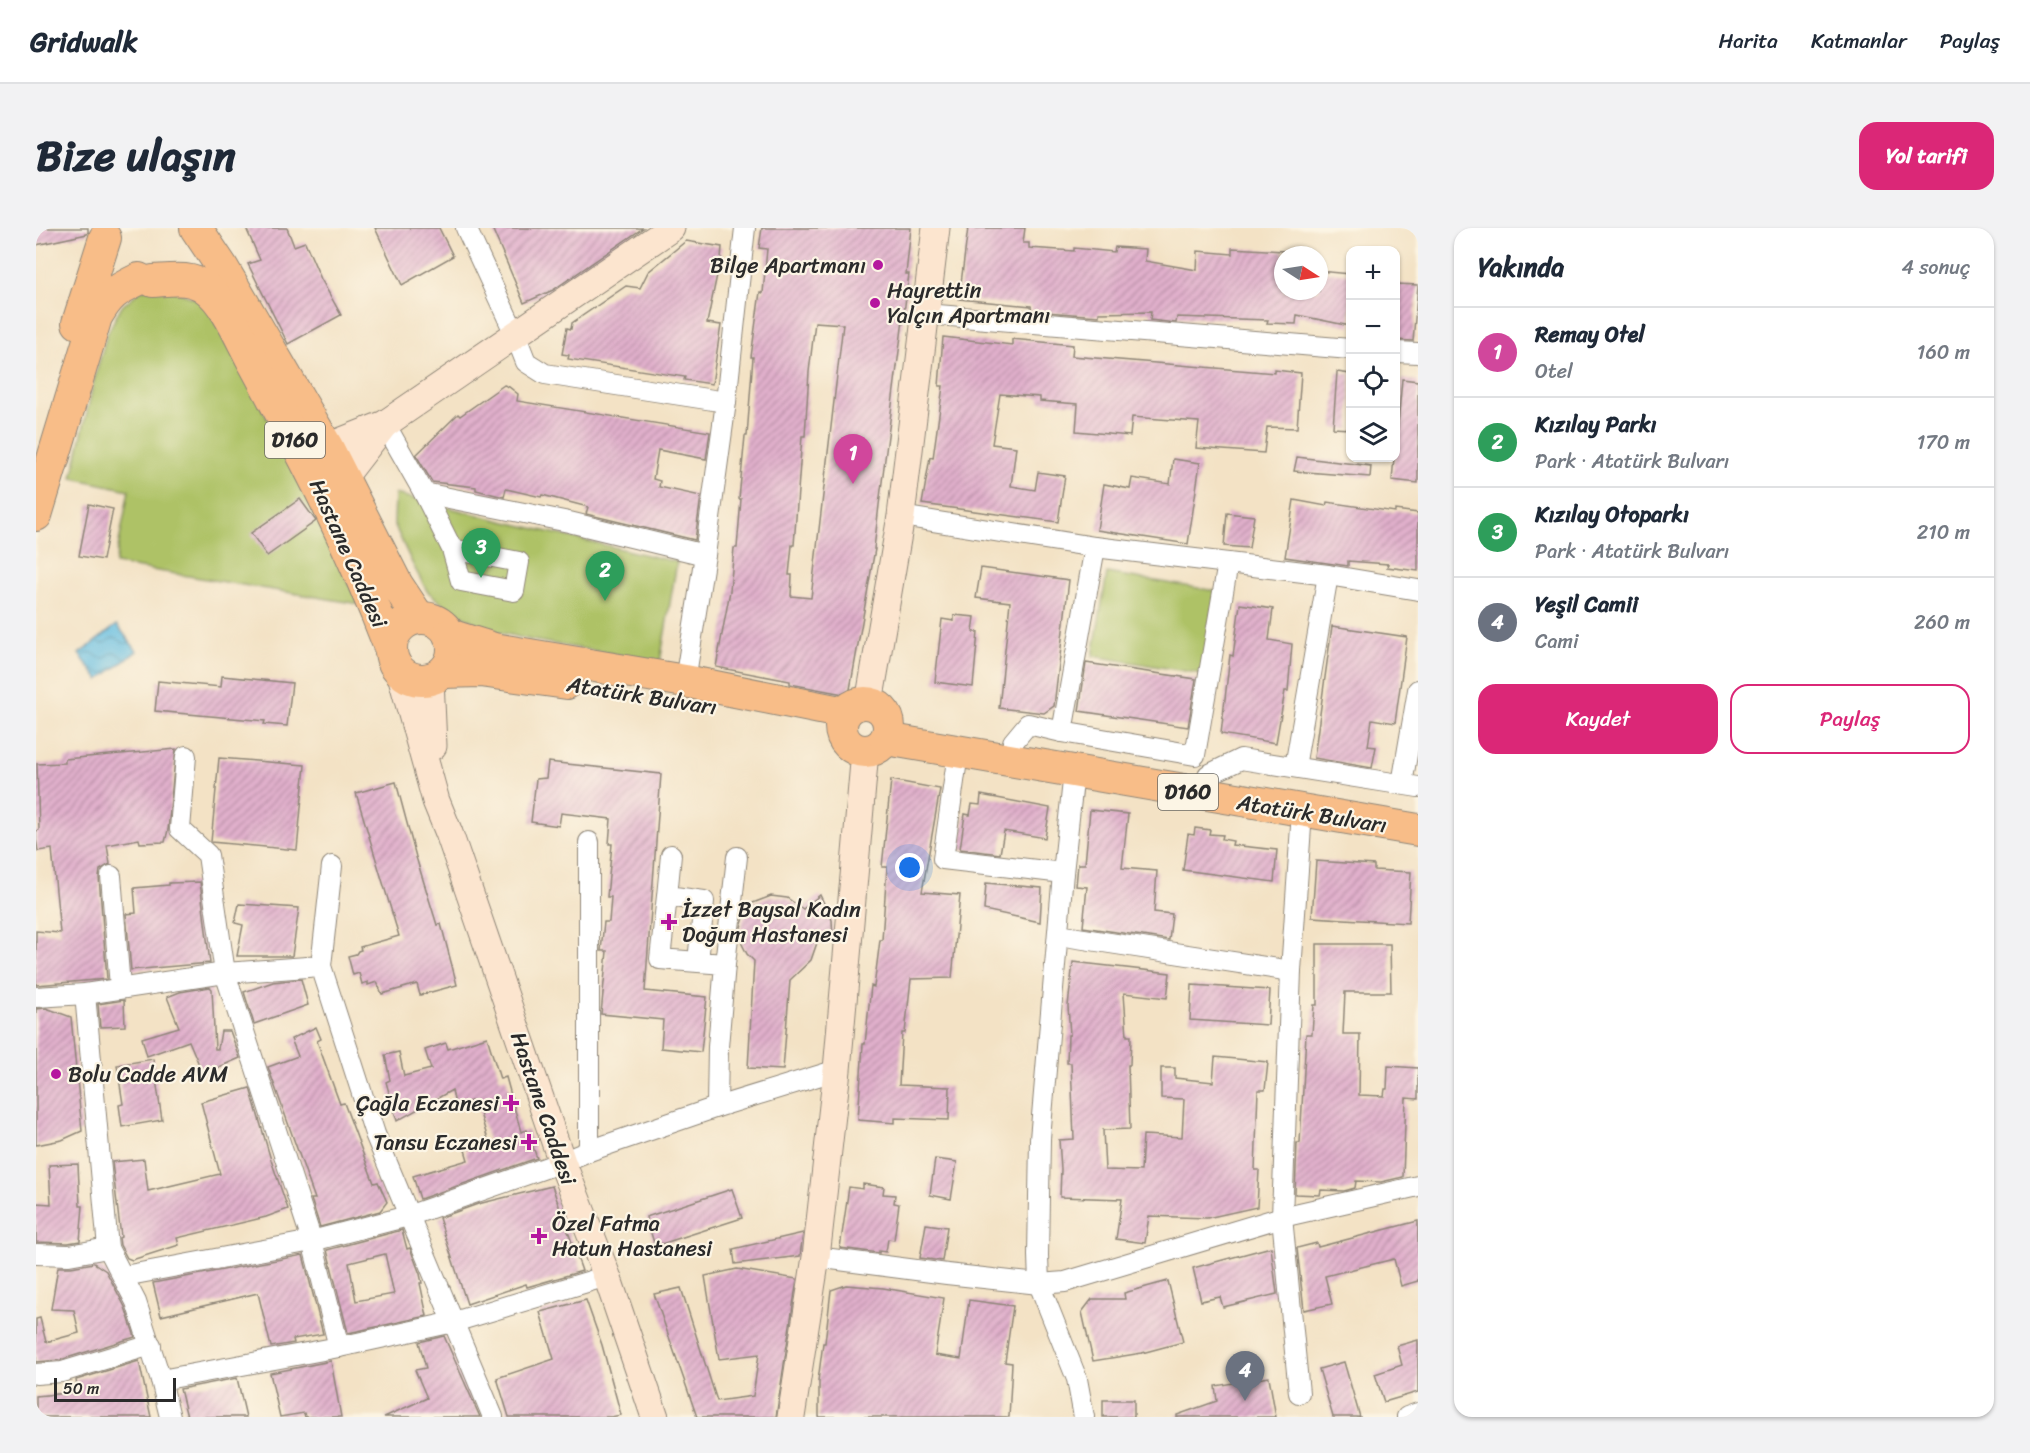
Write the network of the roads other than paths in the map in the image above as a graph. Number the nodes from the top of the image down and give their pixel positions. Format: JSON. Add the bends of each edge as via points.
{"nodes":[{"id":1,"x":195,"y":228,"type":"edge"},
{"id":2,"x":466,"y":228,"type":"edge"},
{"id":3,"x":671,"y":228,"type":"edge"},
{"id":4,"x":745,"y":228,"type":"edge"},
{"id":5,"x":936,"y":228,"type":"edge"},
{"id":6,"x":107,"y":233,"type":"edge"},
{"id":7,"x":146,"y":280,"type":"junction"},
{"id":8,"x":926,"y":314,"type":"junction"},
{"id":9,"x":515,"y":334,"type":"junction"},
{"id":10,"x":1346,"y":349,"type":"edge"},
{"id":11,"x":1400,"y":352,"type":"edge"},
{"id":12,"x":1418,"y":353,"type":"edge"},
{"id":13,"x":726,"y":402,"type":"junction"},
{"id":14,"x":385,"y":424,"type":"junction"},
{"id":15,"x":327,"y":447,"type":"junction"},
{"id":16,"x":36,"y":456,"type":"edge"},
{"id":17,"x":343,"y":478,"type":"junction"},
{"id":18,"x":424,"y":493,"type":"junction"},
{"id":19,"x":36,"y":515,"type":"edge"},
{"id":20,"x":901,"y":516,"type":"junction"},
{"id":21,"x":1095,"y":547,"type":"junction"},
{"id":22,"x":452,"y":549,"type":"dead end"},
{"id":23,"x":705,"y":555,"type":"junction"},
{"id":24,"x":1228,"y":563,"type":"junction"},
{"id":25,"x":1328,"y":575,"type":"junction"},
{"id":26,"x":1418,"y":590,"type":"edge"},
{"id":27,"x":419,"y":618,"type":"junction"},
{"id":28,"x":450,"y":635,"type":"junction"},
{"id":29,"x":395,"y":661,"type":"junction"},
{"id":30,"x":436,"y":676,"type":"junction"},
{"id":31,"x":685,"y":681,"type":"junction"},
{"id":32,"x":1418,"y":690,"type":"edge"},
{"id":33,"x":866,"y":725,"type":"junction"},
{"id":34,"x":1062,"y":732,"type":"junction"},
{"id":35,"x":1013,"y":742,"type":"junction"},
{"id":36,"x":958,"y":753,"type":"junction"},
{"id":37,"x":186,"y":756,"type":"dead end"},
{"id":38,"x":1295,"y":766,"type":"junction"},
{"id":39,"x":1074,"y":772,"type":"junction"},
{"id":40,"x":1208,"y":775,"type":"junction"},
{"id":41,"x":1413,"y":793,"type":"edge"},
{"id":42,"x":1302,"y":812,"type":"junction"},
{"id":43,"x":1418,"y":830,"type":"edge"},
{"id":44,"x":449,"y":832,"type":"junction"},
{"id":45,"x":589,"y":842,"type":"dead end"},
{"id":46,"x":671,"y":855,"type":"dead end"},
{"id":47,"x":737,"y":857,"type":"dead end"},
{"id":48,"x":332,"y":866,"type":"dead end"},
{"id":49,"x":1063,"y":873,"type":"junction"},
{"id":50,"x":111,"y":876,"type":"dead end"},
{"id":51,"x":667,"y":896,"type":"junction"},
{"id":52,"x":1058,"y":935,"type":"junction"},
{"id":53,"x":698,"y":962,"type":"junction"},
{"id":54,"x":725,"y":964,"type":"junction"},
{"id":55,"x":321,"y":966,"type":"junction"},
{"id":56,"x":1291,"y":971,"type":"junction"},
{"id":57,"x":225,"y":973,"type":"junction"},
{"id":58,"x":120,"y":987,"type":"junction"},
{"id":59,"x":85,"y":994,"type":"junction"},
{"id":60,"x":36,"y":997,"type":"edge"},
{"id":61,"x":837,"y":1070,"type":"junction"},
{"id":62,"x":717,"y":1107,"type":"junction"},
{"id":63,"x":589,"y":1150,"type":"junction"},
{"id":64,"x":562,"y":1162,"type":"junction"},
{"id":65,"x":1418,"y":1186,"type":"edge"},
{"id":66,"x":408,"y":1216,"type":"junction"},
{"id":67,"x":1282,"y":1217,"type":"junction"},
{"id":68,"x":312,"y":1241,"type":"junction"},
{"id":69,"x":108,"y":1248,"type":"junction"},
{"id":70,"x":36,"y":1254,"type":"edge"},
{"id":71,"x":816,"y":1257,"type":"junction"},
{"id":72,"x":124,"y":1276,"type":"junction"},
{"id":73,"x":607,"y":1276,"type":"junction"},
{"id":74,"x":1040,"y":1284,"type":"junction"},
{"id":75,"x":454,"y":1322,"type":"junction"},
{"id":76,"x":151,"y":1345,"type":"junction"},
{"id":77,"x":339,"y":1347,"type":"junction"},
{"id":78,"x":36,"y":1374,"type":"edge"},
{"id":79,"x":161,"y":1380,"type":"junction"},
{"id":80,"x":1299,"y":1393,"type":"dead end"},
{"id":81,"x":1418,"y":1413,"type":"edge"},
{"id":82,"x":170,"y":1417,"type":"edge"},
{"id":83,"x":493,"y":1417,"type":"edge"},
{"id":84,"x":655,"y":1417,"type":"edge"},
{"id":85,"x":792,"y":1417,"type":"edge"},
{"id":86,"x":1084,"y":1417,"type":"edge"},
{"id":87,"x":1407,"y":1417,"type":"edge"}],
"edges":[{"from":1,"to":7,"type":"main road","number":"D160","via":[[194,251],[187,263],[172,276]]},
{"from":1,"to":15,"type":"main road","name":"Hastane Caddesi","number":"D160"},
{"from":2,"to":9,"type":"street"},
{"from":3,"to":9,"type":"main road"},
{"from":4,"to":13,"type":"street"},
{"from":5,"to":8,"type":"main road"},
{"from":6,"to":7,"type":"main road","via":[[116,263],[126,273]]},
{"from":6,"to":16,"type":"main road"},
{"from":7,"to":19,"type":"main road","number":"D160","via":[[115,290],[96,317]]},
{"from":7,"to":29,"type":"main road","name":"Hastane Caddesi","number":"D160","via":[[190,280],[206,288],[228,316],[336,520]]},
{"from":8,"to":10,"type":"street"},
{"from":8,"to":20,"type":"main road"},
{"from":9,"to":13,"type":"street","via":[[525,362],[545,374]]},
{"from":9,"to":14,"type":"main road"},
{"from":11,"to":12,"type":"street"},
{"from":13,"to":23,"type":"street"},
{"from":14,"to":15,"type":"main road"},
{"from":14,"to":17,"type":"main road"},
{"from":14,"to":18,"type":"street"},
{"from":15,"to":17,"type":"main road","name":"Hastane Caddesi","number":"D160"},
{"from":17,"to":27,"type":"main road","name":"Hastane Caddesi","number":"D160","via":[[397,585]]},
{"from":18,"to":22,"type":"street"},
{"from":18,"to":23,"type":"street"},
{"from":20,"to":21,"type":"street"},
{"from":20,"to":33,"type":"main road"},
{"from":21,"to":24,"type":"street"},
{"from":21,"to":34,"type":"street"},
{"from":23,"to":31,"type":"street"},
{"from":24,"to":25,"type":"street"},
{"from":24,"to":34,"type":"street","via":[[1195,755]]},
{"from":25,"to":26,"type":"street"},
{"from":25,"to":38,"type":"street"},
{"from":27,"to":28,"type":"main road","via":[[437,622]]},
{"from":27,"to":29,"type":"main road","via":[[398,628],[391,642]]},
{"from":28,"to":30,"type":"main road","via":[[450,662]]},
{"from":28,"to":31,"type":"main road","name":"Atatürk Bulvarı","via":[[494,649]]},
{"from":29,"to":30,"type":"main road","via":[[411,679]]},
{"from":29,"to":44,"type":"main road","name":"Hastane Caddesi","via":[[436,801]]},
{"from":30,"to":33,"type":"main road","name":"Atatürk Bulvarı","via":[[481,671]]},
{"from":30,"to":44,"type":"main road","name":"Hastane Caddesi","via":[[433,751]]},
{"from":31,"to":33,"type":"main road","name":"Atatürk Bulvarı"},
{"from":32,"to":41,"type":"street"},
{"from":33,"to":35,"type":"main road","name":"Atatürk Bulvarı"},
{"from":33,"to":36,"type":"main road","name":"Atatürk Bulvarı"},
{"from":33,"to":61,"type":"main road"},
{"from":34,"to":35,"type":"street","via":[[1029,724]]},
{"from":35,"to":40,"type":"main road","name":"Atatürk Bulvarı","number":"D160"},
{"from":36,"to":39,"type":"main road","name":"Atatürk Bulvarı","number":"D160"},
{"from":36,"to":49,"type":"street","via":[[943,859]]},
{"from":37,"to":57,"type":"street","via":[[180,829],[208,855]]},
{"from":38,"to":40,"type":"street","via":[[1241,759]]},
{"from":38,"to":41,"type":"street"},
{"from":39,"to":42,"type":"main road","name":"Atatürk Bulvarı","number":"D160"},
{"from":39,"to":49,"type":"street"},
{"from":40,"to":41,"type":"main road","name":"Atatürk Bulvarı","number":"D160"},
{"from":42,"to":43,"type":"main road","name":"Atatürk Bulvarı","number":"D160"},
{"from":42,"to":56,"type":"street"},
{"from":44,"to":64,"type":"main road","name":"Hastane Caddesi"},
{"from":45,"to":63,"type":"street"},
{"from":46,"to":51,"type":"street"},
{"from":47,"to":54,"type":"street"},
{"from":48,"to":55,"type":"street"},
{"from":49,"to":52,"type":"street"},
{"from":50,"to":58,"type":"street"},
{"from":51,"to":53,"type":"street","via":[[704,901]]},
{"from":51,"to":53,"type":"street","via":[[660,959]]},
{"from":52,"to":56,"type":"street"},
{"from":52,"to":74,"type":"street","via":[[1040,1139]]},
{"from":53,"to":54,"type":"street"},
{"from":54,"to":62,"type":"street"},
{"from":55,"to":57,"type":"street"},
{"from":55,"to":66,"type":"street","via":[[375,1134]]},
{"from":56,"to":67,"type":"street"},
{"from":57,"to":58,"type":"street"},
{"from":57,"to":68,"type":"street"},
{"from":58,"to":59,"type":"street"},
{"from":59,"to":60,"type":"street"},
{"from":59,"to":69,"type":"street"},
{"from":61,"to":62,"type":"street"},
{"from":61,"to":71,"type":"main road"},
{"from":62,"to":63,"type":"street"},
{"from":63,"to":64,"type":"street"},
{"from":64,"to":66,"type":"street"},
{"from":64,"to":73,"type":"main road","name":"Hastane Caddesi"},
{"from":65,"to":67,"type":"street"},
{"from":66,"to":68,"type":"street"},
{"from":66,"to":75,"type":"street"},
{"from":67,"to":74,"type":"street","via":[[1065,1282]]},
{"from":67,"to":80,"type":"street"},
{"from":68,"to":72,"type":"street"},
{"from":68,"to":77,"type":"street"},
{"from":69,"to":70,"type":"street","via":[[69,1256]]},
{"from":69,"to":72,"type":"street"},
{"from":71,"to":74,"type":"street"},
{"from":71,"to":85,"type":"main road"},
{"from":72,"to":76,"type":"street"},
{"from":73,"to":75,"type":"street"},
{"from":73,"to":84,"type":"main road","name":"Hastane Caddesi"},
{"from":74,"to":86,"type":"street","via":[[1077,1379]]},
{"from":75,"to":77,"type":"street"},
{"from":75,"to":83,"type":"street"},
{"from":76,"to":78,"type":"street","via":[[62,1372]]},
{"from":76,"to":79,"type":"street"},
{"from":77,"to":79,"type":"street"},
{"from":79,"to":82,"type":"street"},
{"from":81,"to":87,"type":"street"}]}
